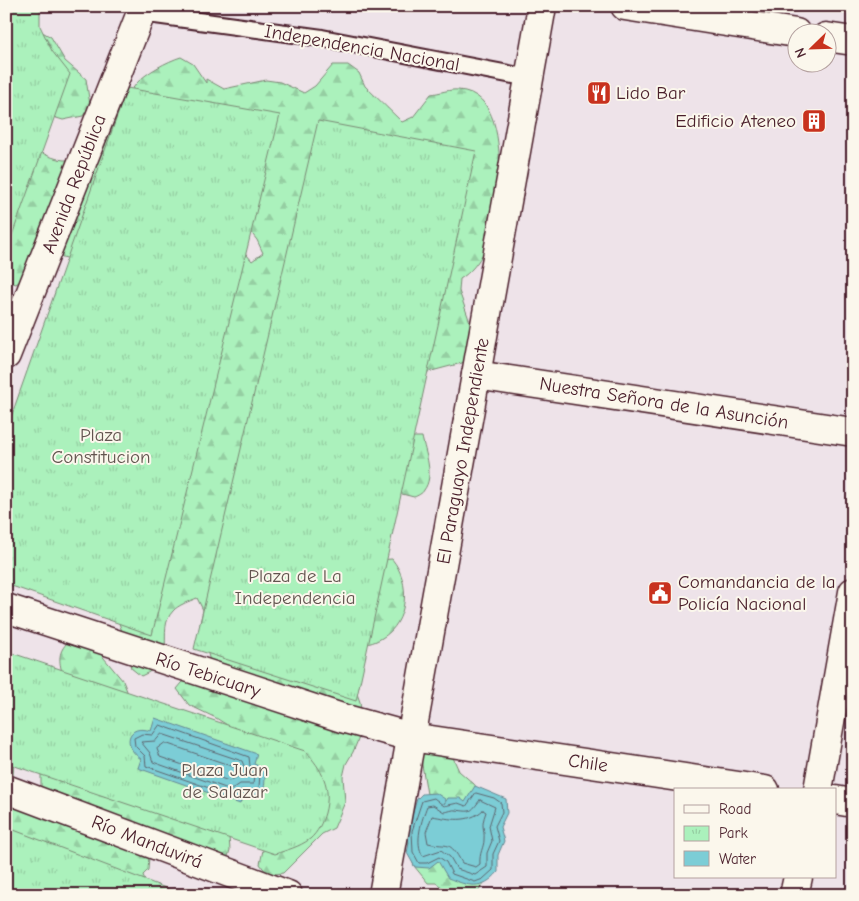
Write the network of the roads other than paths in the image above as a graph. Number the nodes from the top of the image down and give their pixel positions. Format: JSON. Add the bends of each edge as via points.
{"nodes":[{"id":1,"x":542,"y":6,"type":"edge"},
{"id":2,"x":625,"y":6,"type":"edge"},
{"id":3,"x":141,"y":10,"type":"edge"},
{"id":4,"x":786,"y":30,"type":"edge"},
{"id":5,"x":836,"y":38,"type":"edge"},
{"id":6,"x":853,"y":41,"type":"edge"},
{"id":7,"x":529,"y":78,"type":"junction"},
{"id":8,"x":6,"y":356,"type":"edge"},
{"id":9,"x":476,"y":375,"type":"junction"},
{"id":10,"x":853,"y":432,"type":"edge"},
{"id":11,"x":853,"y":592,"type":"edge"},
{"id":12,"x":6,"y":608,"type":"edge"},
{"id":13,"x":411,"y":737,"type":"junction"},
{"id":14,"x":752,"y":788,"type":"edge"},
{"id":15,"x":818,"y":788,"type":"edge"},
{"id":16,"x":6,"y":789,"type":"edge"},
{"id":17,"x":836,"y":800,"type":"edge"},
{"id":18,"x":853,"y":803,"type":"edge"},
{"id":19,"x":798,"y":878,"type":"edge"},
{"id":20,"x":288,"y":895,"type":"edge"},
{"id":21,"x":383,"y":895,"type":"edge"},
{"id":22,"x":794,"y":895,"type":"edge"}],
"edges":[{"from":1,"to":7,"type":"main road","name":"El Paraguayo Independiente"},
{"from":2,"to":4,"type":"main road"},
{"from":3,"to":7,"type":"lane","name":"Independencia Nacional","via":[[322,38]]},
{"from":3,"to":8,"type":"main road","name":"Avenida República"},
{"from":5,"to":6,"type":"main road"},
{"from":7,"to":9,"type":"main road","name":"El Paraguayo Independiente"},
{"from":9,"to":10,"type":"main road","name":"Nuestra Señora de la Asunción"},
{"from":9,"to":13,"type":"main road","name":"El Paraguayo Independiente"},
{"from":11,"to":15,"type":"main road"},
{"from":12,"to":13,"type":"main road","name":"Río Tebicuary"},
{"from":13,"to":14,"type":"main road","name":"Chile"},
{"from":13,"to":21,"type":"main road","name":"El Paraguayo Independiente"},
{"from":16,"to":20,"type":"main road","name":"Río Manduvirá"},
{"from":17,"to":18,"type":"main road"},
{"from":19,"to":22,"type":"main road"}]}
